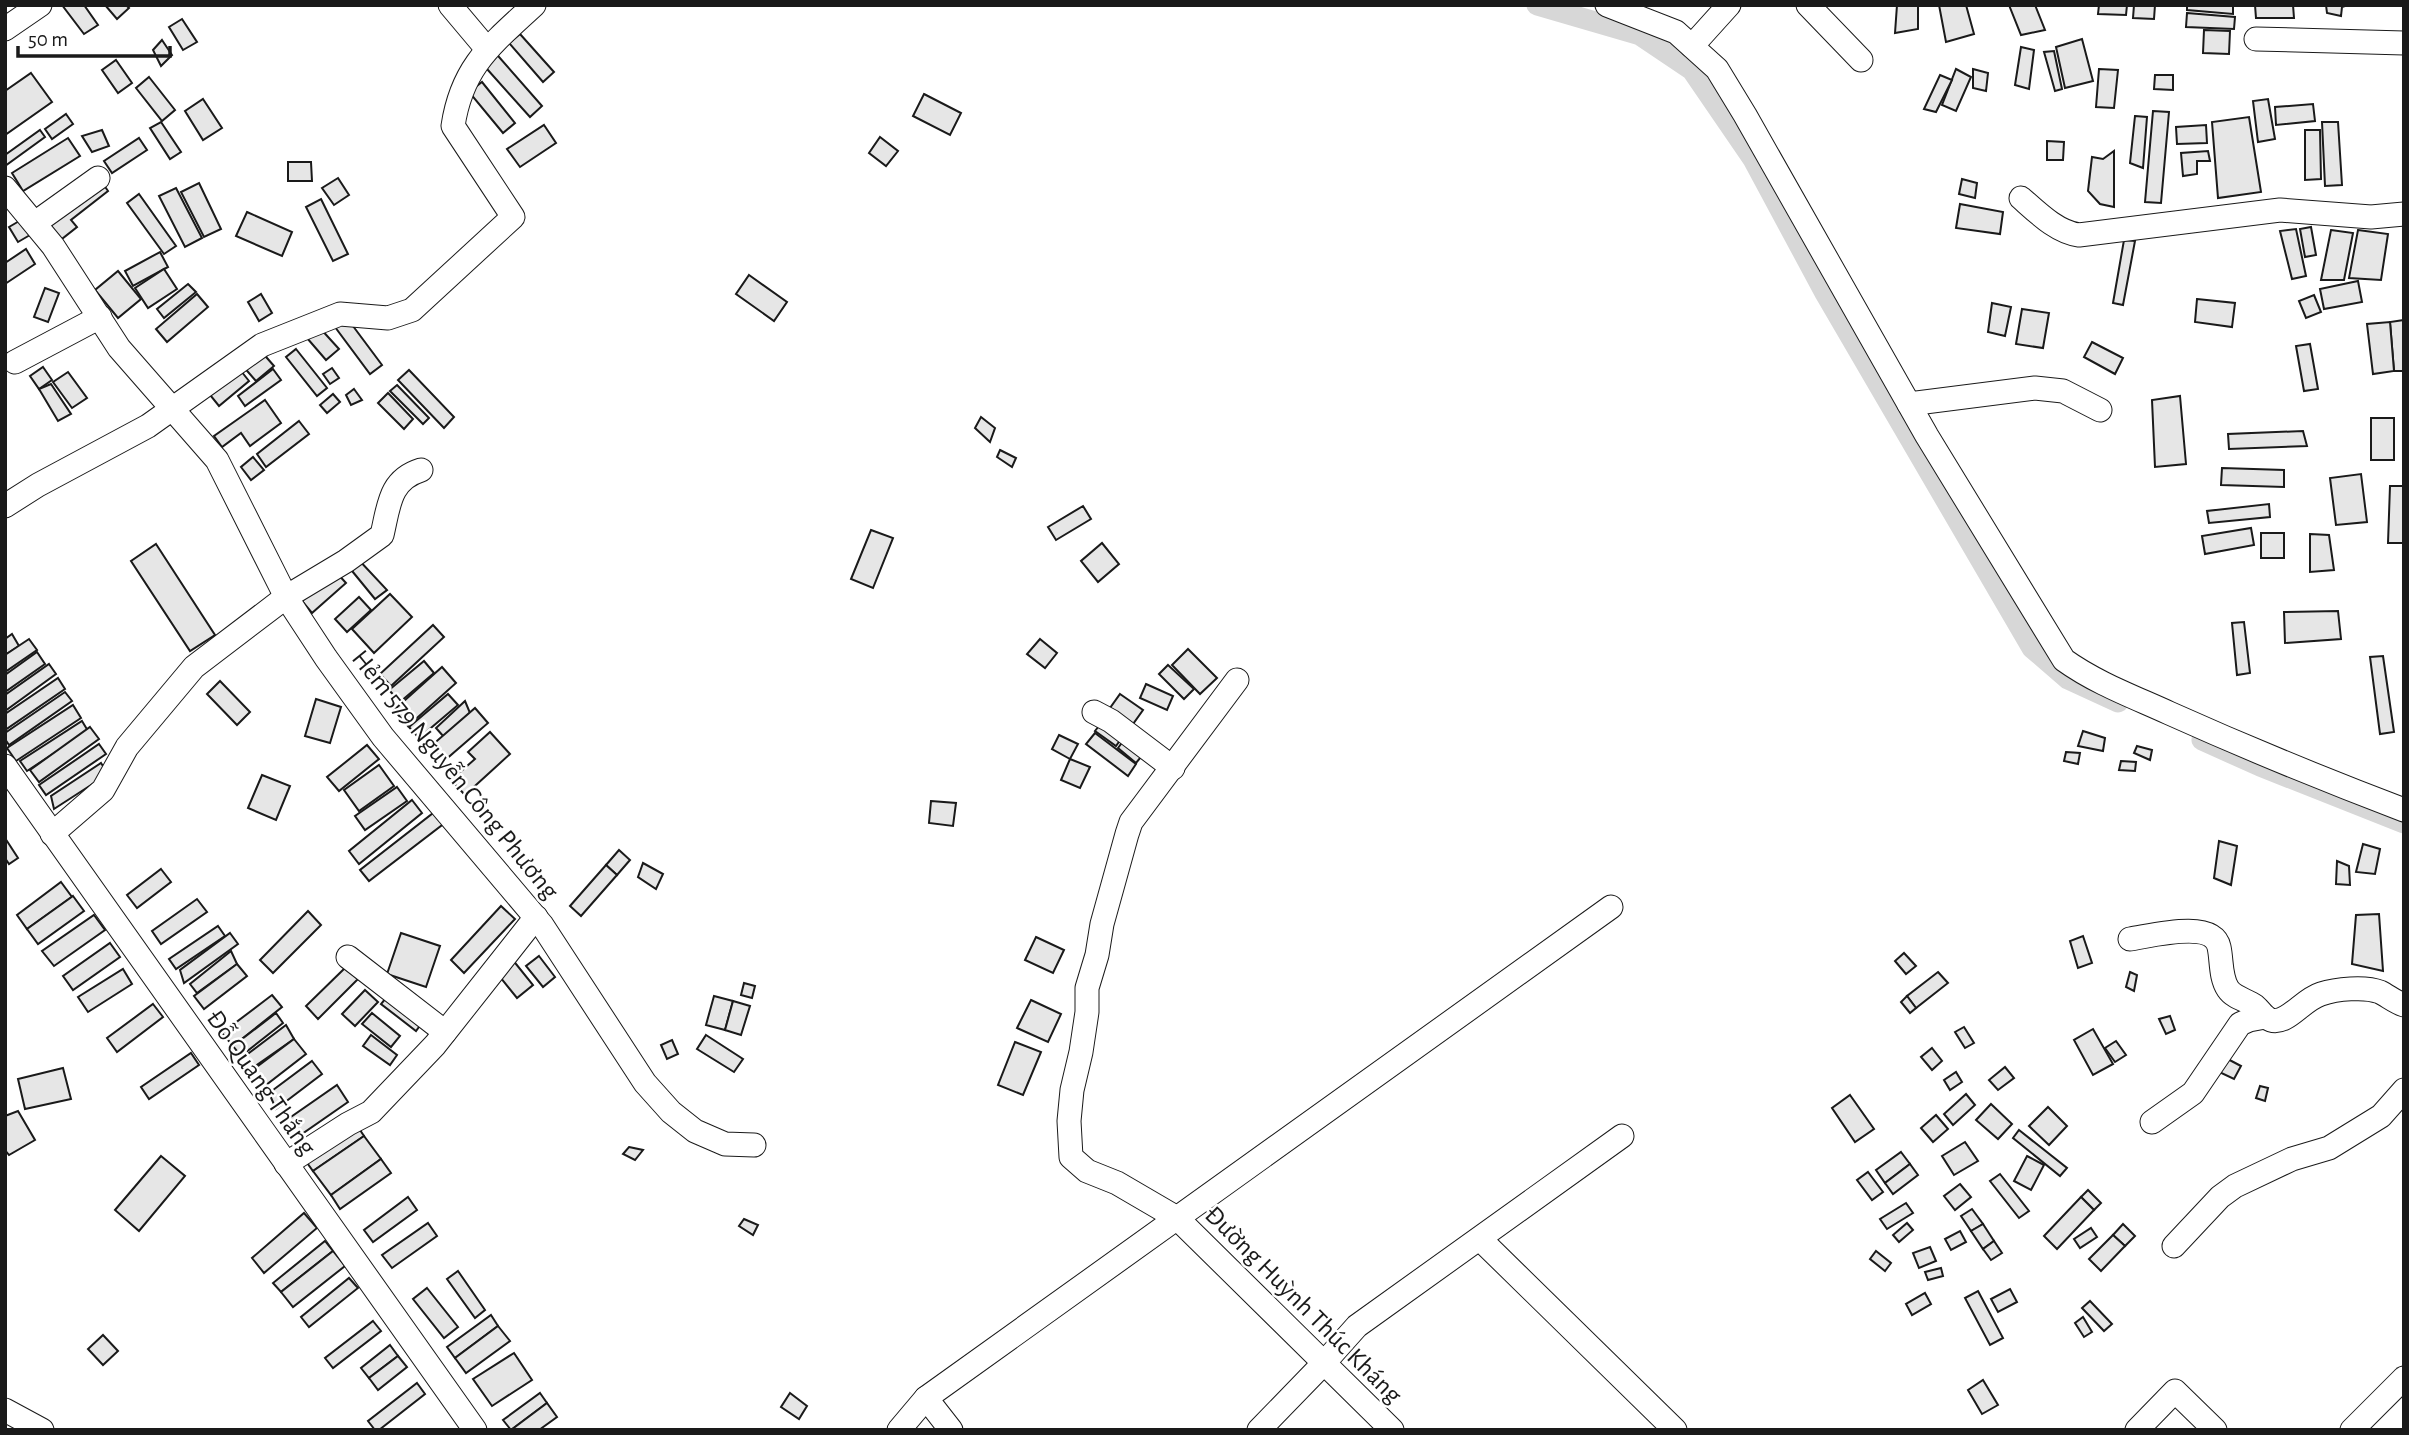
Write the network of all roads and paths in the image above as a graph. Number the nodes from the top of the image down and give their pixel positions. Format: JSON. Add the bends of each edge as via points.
{"nodes":[{"id":1,"x":40,"y":5,"type":"edge"},
{"id":2,"x":450,"y":5,"type":"edge"},
{"id":3,"x":534,"y":5,"type":"edge"},
{"id":4,"x":1607,"y":5,"type":"edge"},
{"id":5,"x":1728,"y":5,"type":"edge"},
{"id":6,"x":1808,"y":5,"type":"edge"},
{"id":7,"x":5,"y":29,"type":"edge"},
{"id":8,"x":2256,"y":39,"type":"dead end"},
{"id":9,"x":2404,"y":43,"type":"edge"},
{"id":10,"x":1692,"y":46,"type":"junction"},
{"id":11,"x":487,"y":49,"type":"junction"},
{"id":12,"x":1861,"y":60,"type":"dead end"},
{"id":13,"x":98,"y":178,"type":"dead end"},
{"id":14,"x":5,"y":188,"type":"edge"},
{"id":15,"x":2021,"y":198,"type":"dead end"},
{"id":16,"x":2404,"y":214,"type":"edge"},
{"id":17,"x":35,"y":223,"type":"junction"},
{"id":18,"x":100,"y":317,"type":"junction"},
{"id":19,"x":15,"y":362,"type":"dead end"},
{"id":20,"x":1909,"y":404,"type":"junction"},
{"id":21,"x":171,"y":408,"type":"junction"},
{"id":22,"x":2101,"y":410,"type":"dead end"},
{"id":23,"x":421,"y":470,"type":"dead end"},
{"id":24,"x":5,"y":506,"type":"edge"},
{"id":25,"x":286,"y":597,"type":"junction"},
{"id":26,"x":1237,"y":680,"type":"dead end"},
{"id":27,"x":1094,"y":712,"type":"dead end"},
{"id":28,"x":5,"y":766,"type":"edge"},
{"id":29,"x":1173,"y":768,"type":"junction"},
{"id":30,"x":2404,"y":810,"type":"edge"},
{"id":31,"x":52,"y":834,"type":"junction"},
{"id":32,"x":1611,"y":907,"type":"dead end"},
{"id":33,"x":536,"y":917,"type":"junction"},
{"id":34,"x":2130,"y":939,"type":"dead end"},
{"id":35,"x":348,"y":957,"type":"dead end"},
{"id":36,"x":2404,"y":1005,"type":"edge"},
{"id":37,"x":2265,"y":1017,"type":"junction"},
{"id":38,"x":445,"y":1032,"type":"junction"},
{"id":39,"x":2404,"y":1090,"type":"edge"},
{"id":40,"x":2152,"y":1122,"type":"dead end"},
{"id":41,"x":1622,"y":1136,"type":"dead end"},
{"id":42,"x":754,"y":1145,"type":"dead end"},
{"id":43,"x":286,"y":1164,"type":"junction"},
{"id":44,"x":1177,"y":1218,"type":"junction"},
{"id":45,"x":1480,"y":1239,"type":"junction"},
{"id":46,"x":2174,"y":1246,"type":"dead end"},
{"id":47,"x":1323,"y":1364,"type":"junction"},
{"id":48,"x":2404,"y":1378,"type":"edge"},
{"id":49,"x":926,"y":1398,"type":"junction"},
{"id":50,"x":5,"y":1410,"type":"edge"},
{"id":51,"x":42,"y":1430,"type":"edge"},
{"id":52,"x":475,"y":1430,"type":"edge"},
{"id":53,"x":899,"y":1430,"type":"edge"},
{"id":54,"x":951,"y":1430,"type":"edge"},
{"id":55,"x":1259,"y":1430,"type":"edge"},
{"id":56,"x":1392,"y":1430,"type":"edge"},
{"id":57,"x":1675,"y":1430,"type":"edge"},
{"id":58,"x":2137,"y":1430,"type":"edge"},
{"id":59,"x":2215,"y":1430,"type":"edge"},
{"id":60,"x":2352,"y":1430,"type":"edge"}],
"edges":[{"from":1,"to":7,"type":"street"},
{"from":2,"to":11,"type":"street"},
{"from":3,"to":11,"type":"street"},
{"from":4,"to":10,"type":"street","via":[[1676,32]]},
{"from":5,"to":10,"type":"street"},
{"from":6,"to":12,"type":"street"},
{"from":8,"to":9,"type":"street"},
{"from":10,"to":20,"type":"street","via":[[1717,69],[1745,114]]},
{"from":11,"to":21,"type":"street","via":[[457,100],[453,126],[513,217],[412,310],[388,318],[340,314],[262,345]]},
{"from":13,"to":17,"type":"street"},
{"from":14,"to":17,"type":"street","name":"Hẻm 579 Nguyễn Công Phương"},
{"from":15,"to":16,"type":"street","via":[[2055,225],[2079,235],[2280,210]]},
{"from":17,"to":18,"type":"street","name":"Hẻm 579 Nguyễn Công Phương"},
{"from":18,"to":19,"type":"street"},
{"from":18,"to":21,"type":"street","name":"Hẻm 579 Nguyễn Công Phương"},
{"from":20,"to":22,"type":"street","via":[[2035,388],[2063,391]]},
{"from":20,"to":30,"type":"street","via":[[2064,660],[2084,674],[2189,722]]},
{"from":21,"to":24,"type":"street","via":[[148,426]]},
{"from":21,"to":25,"type":"street","name":"Hẻm 579 Nguyễn Công Phương","via":[[217,460]]},
{"from":23,"to":25,"type":"street","via":[[407,475],[392,492],[382,535]]},
{"from":25,"to":31,"type":"street","via":[[194,667],[127,747],[103,790]]},
{"from":25,"to":33,"type":"street","name":"Hẻm 579 Nguyễn Công Phương","via":[[383,737]]},
{"from":26,"to":29,"type":"street"},
{"from":27,"to":29,"type":"street"},
{"from":28,"to":31,"type":"street","name":"Đỗ Quang Thắng"},
{"from":29,"to":44,"type":"street","name":"Đường Huỳnh Thúc Kháng","via":[[1126,834],[1087,988],[1069,1121],[1071,1157],[1087,1171]]},
{"from":31,"to":43,"type":"street","name":"Đỗ Quang Thắng"},
{"from":32,"to":44,"type":"street"},
{"from":33,"to":38,"type":"street"},
{"from":33,"to":42,"type":"street","name":"Hẻm 579 Nguyễn Công Phương","via":[[645,1083],[671,1112],[695,1131],[724,1144]]},
{"from":34,"to":37,"type":"street","via":[[2188,931],[2214,935],[2227,988]]},
{"from":35,"to":38,"type":"street"},
{"from":36,"to":37,"type":"street","via":[[2372,990],[2334,992],[2307,1000],[2285,1020]]},
{"from":37,"to":40,"type":"street","via":[[2240,1024],[2193,1093]]},
{"from":38,"to":43,"type":"street","via":[[372,1112]]},
{"from":39,"to":46,"type":"street","via":[[2381,1116],[2329,1148],[2292,1159],[2235,1186]]},
{"from":41,"to":45,"type":"street"},
{"from":43,"to":52,"type":"street","name":"Đỗ Quang Thắng"},
{"from":44,"to":47,"type":"street","name":"Đường Huỳnh Thúc Kháng"},
{"from":44,"to":49,"type":"street"},
{"from":45,"to":47,"type":"street","via":[[1357,1326]]},
{"from":45,"to":57,"type":"street"},
{"from":47,"to":55,"type":"street"},
{"from":47,"to":56,"type":"street","name":"Đường Huỳnh Thúc Kháng"},
{"from":48,"to":60,"type":"street"},
{"from":49,"to":53,"type":"street"},
{"from":49,"to":54,"type":"street"},
{"from":50,"to":51,"type":"street"},
{"from":58,"to":59,"type":"street","via":[[2175,1391]]}]}
